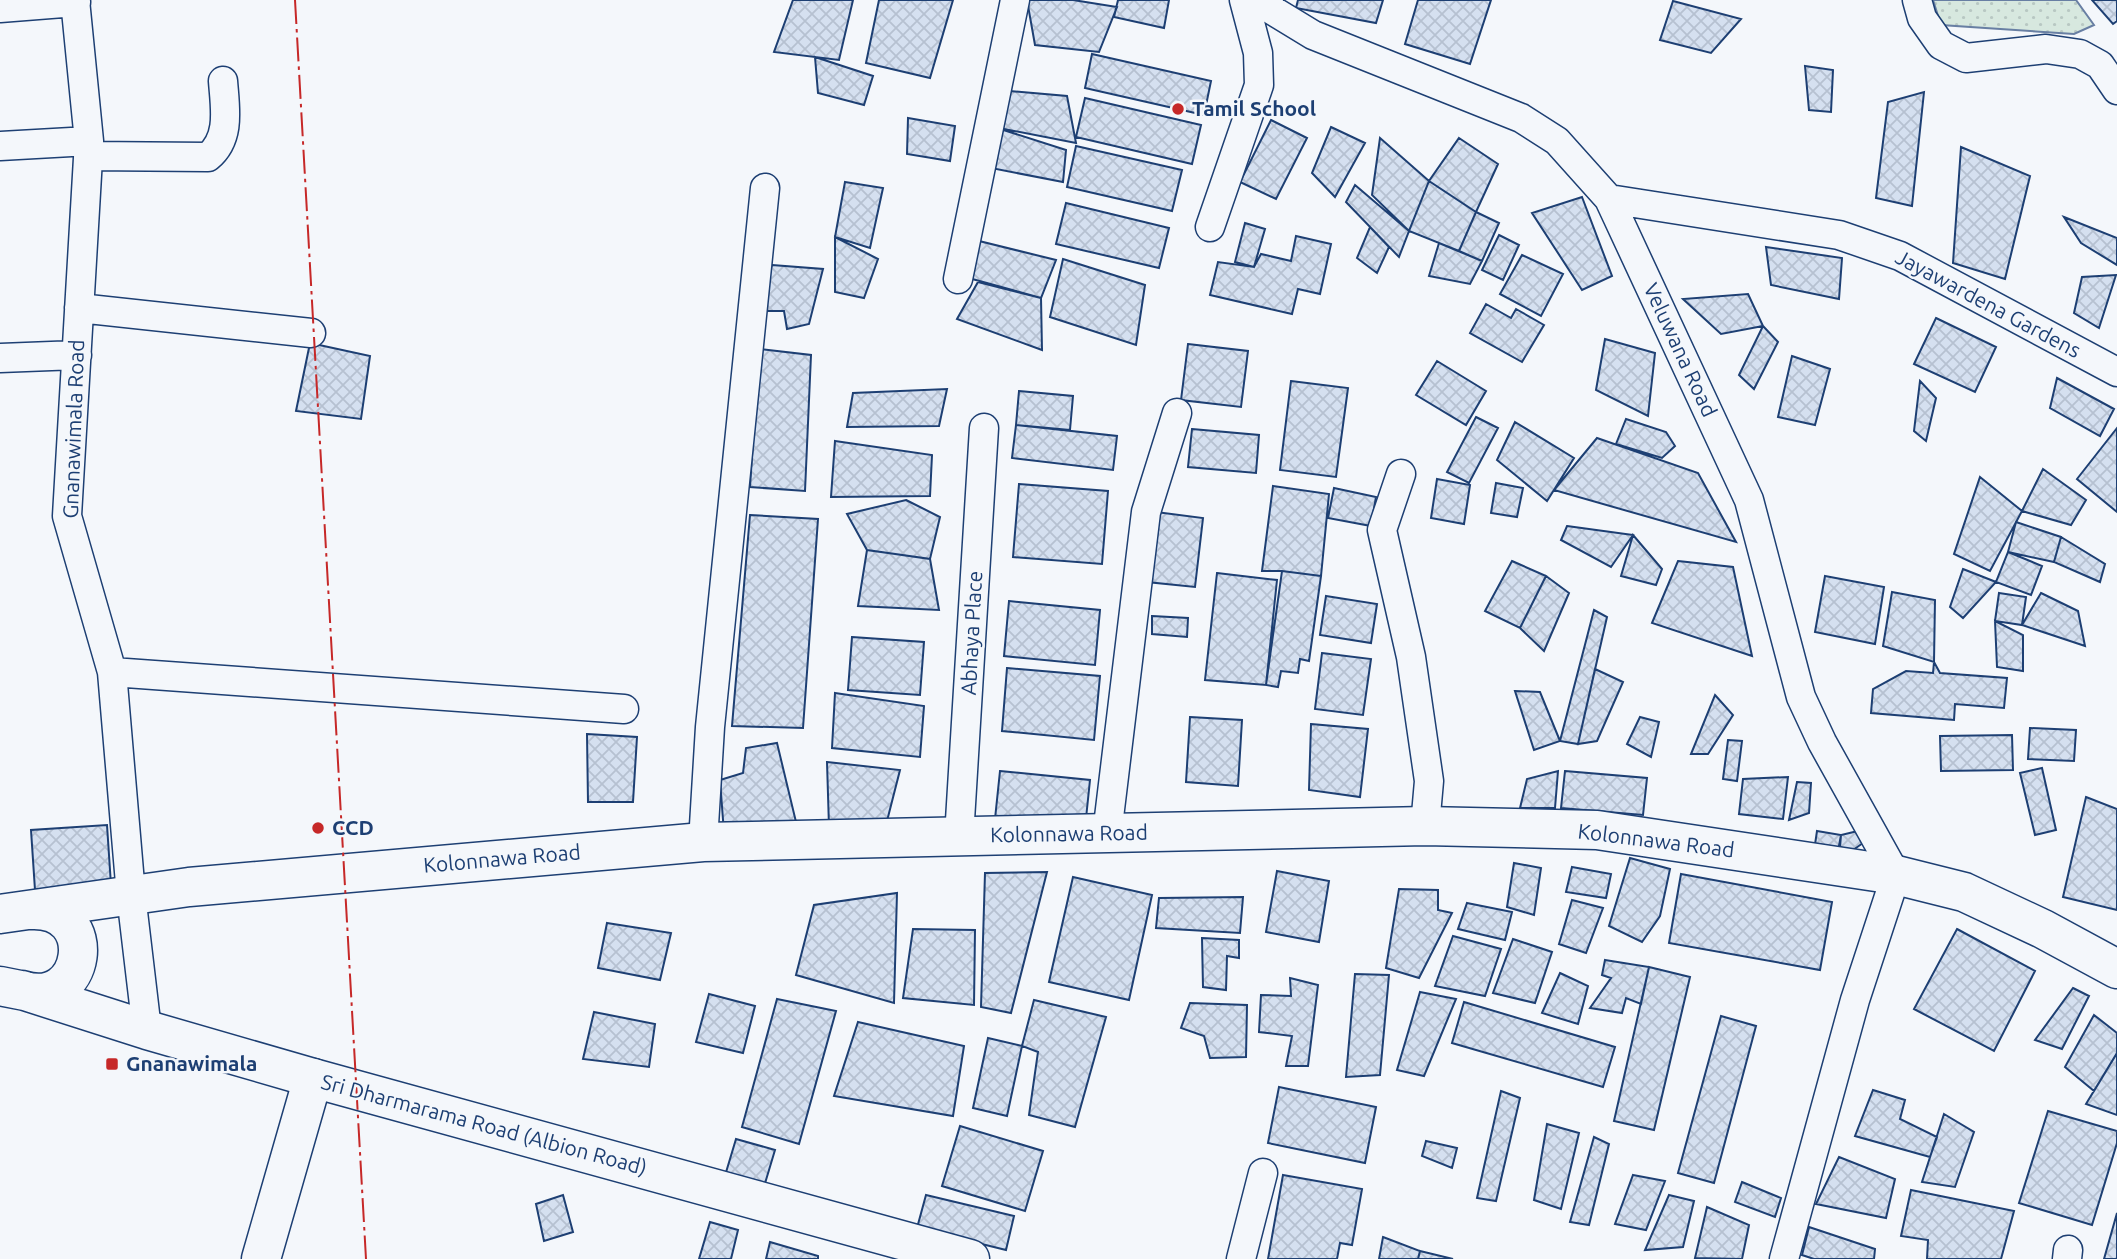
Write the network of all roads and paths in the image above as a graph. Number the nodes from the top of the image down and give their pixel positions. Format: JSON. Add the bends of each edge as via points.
{"nodes":[{"id":1,"x":1015,"y":0,"type":"edge"},
{"id":2,"x":1244,"y":0,"type":"edge"},
{"id":3,"x":1267,"y":0,"type":"edge"},
{"id":4,"x":1917,"y":0,"type":"edge"},
{"id":5,"x":75,"y":1,"type":"edge"},
{"id":6,"x":0,"y":8,"type":"edge"},
{"id":7,"x":223,"y":81,"type":"dead end"},
{"id":8,"x":2117,"y":90,"type":"edge"},
{"id":9,"x":0,"y":146,"type":"edge"},
{"id":10,"x":89,"y":149,"type":"junction"},
{"id":11,"x":765,"y":188,"type":"dead end"},
{"id":12,"x":1609,"y":199,"type":"junction"},
{"id":13,"x":1210,"y":227,"type":"dead end"},
{"id":14,"x":958,"y":279,"type":"dead end"},
{"id":15,"x":79,"y":308,"type":"junction"},
{"id":16,"x":311,"y":333,"type":"dead end"},
{"id":17,"x":76,"y":355,"type":"junction"},
{"id":18,"x":0,"y":358,"type":"edge"},
{"id":19,"x":2117,"y":372,"type":"edge"},
{"id":20,"x":1177,"y":413,"type":"dead end"},
{"id":21,"x":984,"y":428,"type":"dead end"},
{"id":22,"x":1401,"y":474,"type":"dead end"},
{"id":23,"x":112,"y":672,"type":"junction"},
{"id":24,"x":624,"y":709,"type":"dead end"},
{"id":25,"x":1425,"y":826,"type":"junction"},
{"id":26,"x":1107,"y":834,"type":"junction"},
{"id":27,"x":959,"y":837,"type":"junction"},
{"id":28,"x":702,"y":842,"type":"junction"},
{"id":29,"x":1896,"y":875,"type":"junction"},
{"id":30,"x":131,"y":895,"type":"junction"},
{"id":31,"x":9,"y":918,"type":"edge"},
{"id":32,"x":2117,"y":969,"type":"edge"},
{"id":33,"x":8,"y":983,"type":"edge"},
{"id":34,"x":147,"y":1030,"type":"junction"},
{"id":35,"x":313,"y":1079,"type":"junction"},
{"id":36,"x":1263,"y":1173,"type":"dead end"},
{"id":37,"x":261,"y":1259,"type":"edge"},
{"id":38,"x":970,"y":1259,"type":"edge"},
{"id":39,"x":1241,"y":1259,"type":"edge"},
{"id":40,"x":1784,"y":1259,"type":"edge"}],
"edges":[{"from":1,"to":14,"type":"street"},
{"from":2,"to":13,"type":"street","via":[[1258,52],[1259,85]]},
{"from":3,"to":12,"type":"street","name":"Veluwana Road","via":[[1272,10],[1313,35],[1521,118],[1557,141]]},
{"from":4,"to":8,"type":"street","via":[[1922,18],[1941,45],[1966,58],[2046,49],[2080,54],[2100,65]]},
{"from":5,"to":6,"type":"street"},
{"from":5,"to":10,"type":"street","name":"Gnanawimala Road"},
{"from":7,"to":10,"type":"street","via":[[225,117],[219,148],[208,157]]},
{"from":9,"to":10,"type":"street"},
{"from":10,"to":15,"type":"street","name":"Gnanawimala Road"},
{"from":11,"to":28,"type":"street"},
{"from":12,"to":19,"type":"street","name":"Jayawardena Gardens","via":[[1839,235],[1900,256]]},
{"from":12,"to":29,"type":"street","name":"Veluwana Road","via":[[1749,500],[1801,697]]},
{"from":15,"to":16,"type":"street"},
{"from":15,"to":17,"type":"street","name":"Gnanawimala Road"},
{"from":17,"to":18,"type":"street"},
{"from":17,"to":23,"type":"street","name":"Gnanawimala Road","via":[[67,516]]},
{"from":20,"to":26,"type":"street","via":[[1146,512]]},
{"from":21,"to":27,"type":"street","name":"Abhaya Place"},
{"from":22,"to":25,"type":"street","via":[[1382,530],[1410,657],[1429,781]]},
{"from":23,"to":24,"type":"street"},
{"from":23,"to":30,"type":"street","name":"Gnanawimala Road"},
{"from":25,"to":26,"type":"main road","name":"Kolonnawa Road"},
{"from":25,"to":29,"type":"main road","name":"Kolonnawa Road","via":[[1597,830]]},
{"from":26,"to":27,"type":"main road","name":"Kolonnawa Road"},
{"from":27,"to":28,"type":"main road","name":"Kolonnawa Road"},
{"from":28,"to":30,"type":"main road","name":"Kolonnawa Road"},
{"from":29,"to":32,"type":"main road","name":"Kolonnawa Road","via":[[1964,892]]},
{"from":29,"to":40,"type":"street","via":[[1855,1000]]},
{"from":30,"to":31,"type":"main road","name":"Kolonnawa Road"},
{"from":30,"to":34,"type":"street","name":"Gnanawimala Road"},
{"from":31,"to":33,"type":"main road","via":[[42,909],[55,913],[67,921],[79,946],[73,972],[52,990],[39,993]]},
{"from":33,"to":34,"type":"main road","name":"Sri Dharmarama Road (Albion Road)"},
{"from":34,"to":35,"type":"main road","name":"Sri Dharmarama Road (Albion Road)"},
{"from":35,"to":37,"type":"main road"},
{"from":35,"to":38,"type":"main road","name":"Sri Dharmarama Road (Albion Road)"},
{"from":36,"to":39,"type":"street"}]}
